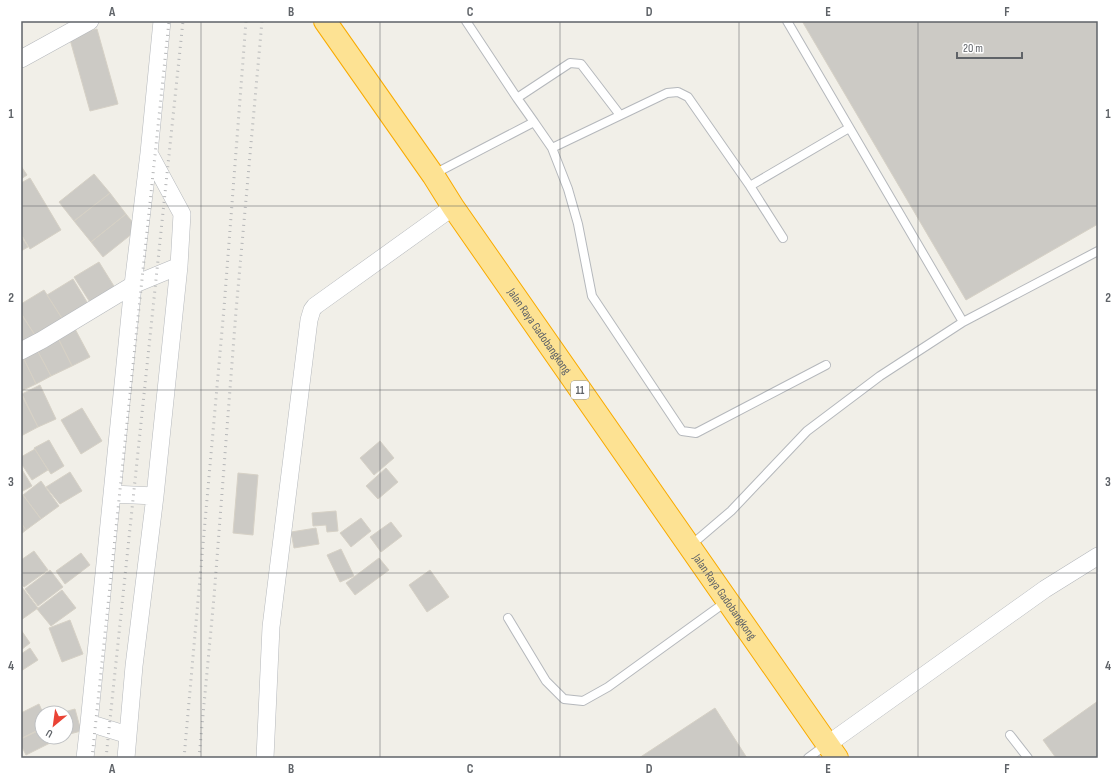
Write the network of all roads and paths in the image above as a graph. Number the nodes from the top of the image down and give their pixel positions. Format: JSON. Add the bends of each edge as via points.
{"nodes":[{"id":1,"x":90,"y":21,"type":"edge"},
{"id":2,"x":162,"y":21,"type":"edge"},
{"id":3,"x":325,"y":21,"type":"edge"},
{"id":4,"x":466,"y":21,"type":"edge"},
{"id":5,"x":787,"y":21,"type":"edge"},
{"id":6,"x":21,"y":59,"type":"edge"},
{"id":7,"x":517,"y":98,"type":"junction"},
{"id":8,"x":620,"y":115,"type":"junction"},
{"id":9,"x":534,"y":122,"type":"junction"},
{"id":10,"x":849,"y":128,"type":"junction"},
{"id":11,"x":552,"y":148,"type":"junction"},
{"id":12,"x":149,"y":153,"type":"junction"},
{"id":13,"x":433,"y":175,"type":"junction"},
{"id":14,"x":750,"y":186,"type":"junction"},
{"id":15,"x":453,"y":207,"type":"junction"},
{"id":16,"x":783,"y":238,"type":"dead end"},
{"id":17,"x":1098,"y":251,"type":"edge"},
{"id":18,"x":179,"y":266,"type":"junction"},
{"id":19,"x":133,"y":285,"type":"junction"},
{"id":20,"x":963,"y":322,"type":"junction"},
{"id":21,"x":21,"y":351,"type":"edge"},
{"id":22,"x":826,"y":365,"type":"dead end"},
{"id":23,"x":112,"y":494,"type":"junction"},
{"id":24,"x":155,"y":496,"type":"junction"},
{"id":25,"x":689,"y":547,"type":"junction"},
{"id":26,"x":1098,"y":556,"type":"edge"},
{"id":27,"x":728,"y":600,"type":"junction"},
{"id":28,"x":508,"y":618,"type":"dead end"},
{"id":29,"x":89,"y":723,"type":"junction"},
{"id":30,"x":128,"y":735,"type":"junction"},
{"id":31,"x":1010,"y":735,"type":"dead end"},
{"id":32,"x":832,"y":751,"type":"edge"},
{"id":33,"x":85,"y":758,"type":"edge"},
{"id":34,"x":126,"y":758,"type":"edge"},
{"id":35,"x":265,"y":758,"type":"edge"},
{"id":36,"x":808,"y":758,"type":"edge"},
{"id":37,"x":1028,"y":758,"type":"edge"}],
"edges":[{"from":1,"to":6,"type":"street"},
{"from":2,"to":12,"type":"street"},
{"from":3,"to":13,"type":"highway","name":"Jalan Raya Gadobangkong","number":"11"},
{"from":4,"to":7,"type":"lane"},
{"from":5,"to":10,"type":"lane"},
{"from":7,"to":8,"type":"lane","via":[[570,63],[581,64]]},
{"from":7,"to":9,"type":"lane"},
{"from":8,"to":11,"type":"lane"},
{"from":8,"to":14,"type":"lane","via":[[667,93],[678,92],[688,97]]},
{"from":9,"to":11,"type":"lane"},
{"from":9,"to":13,"type":"lane"},
{"from":10,"to":14,"type":"lane"},
{"from":10,"to":20,"type":"lane"},
{"from":11,"to":22,"type":"lane","via":[[578,224],[592,296],[682,431],[696,433]]},
{"from":12,"to":18,"type":"street","via":[[182,214]]},
{"from":12,"to":19,"type":"street"},
{"from":13,"to":15,"type":"highway","name":"Jalan Raya Gadobangkong","number":"11"},
{"from":14,"to":16,"type":"lane"},
{"from":15,"to":25,"type":"highway","name":"Jalan Raya Gadobangkong","number":"11"},
{"from":15,"to":35,"type":"street","via":[[312,310],[272,627]]},
{"from":17,"to":20,"type":"lane"},
{"from":18,"to":19,"type":"street"},
{"from":18,"to":24,"type":"street"},
{"from":19,"to":21,"type":"street"},
{"from":19,"to":23,"type":"street"},
{"from":20,"to":25,"type":"lane","via":[[880,376],[807,431],[731,511]]},
{"from":23,"to":24,"type":"street"},
{"from":23,"to":29,"type":"street"},
{"from":24,"to":30,"type":"street"},
{"from":25,"to":27,"type":"highway","name":"Jalan Raya Gadobangkong","number":"11"},
{"from":26,"to":32,"type":"street","via":[[1045,589]]},
{"from":27,"to":28,"type":"lane","via":[[583,701],[564,699],[546,681]]},
{"from":27,"to":32,"type":"highway","name":"Jalan Raya Gadobangkong","number":"11"},
{"from":29,"to":30,"type":"street"},
{"from":29,"to":33,"type":"street"},
{"from":30,"to":34,"type":"street"},
{"from":31,"to":37,"type":"lane"},
{"from":32,"to":36,"type":"lane"}]}
